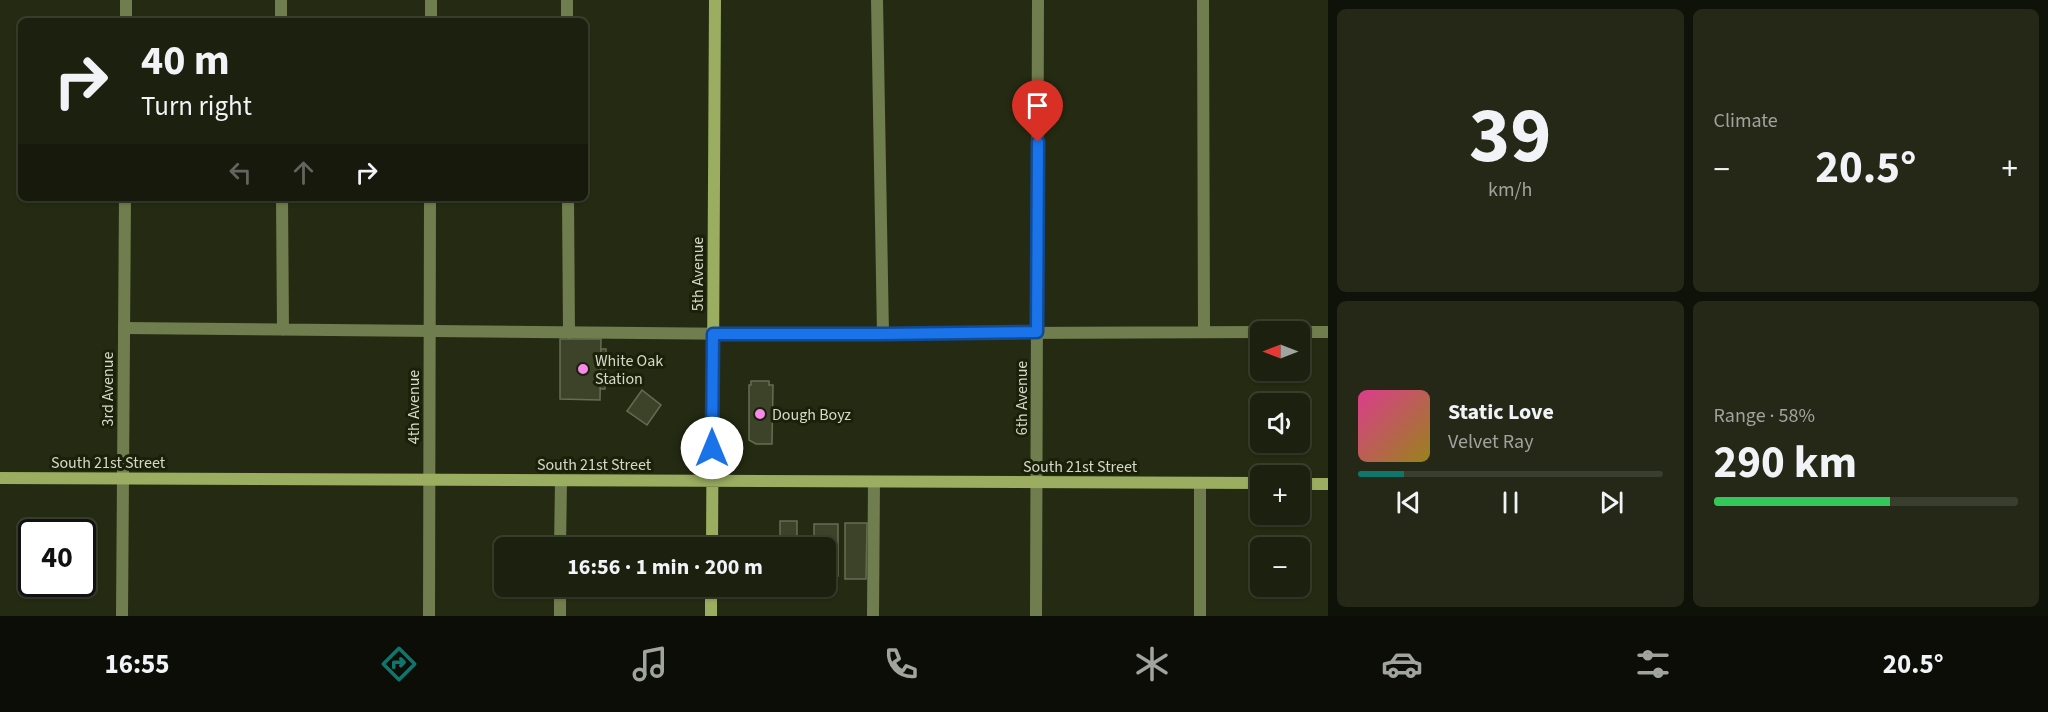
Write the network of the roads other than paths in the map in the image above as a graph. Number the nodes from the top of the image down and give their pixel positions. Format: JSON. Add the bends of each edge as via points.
{"nodes":[{"id":1,"x":126,"y":0,"type":"edge"},
{"id":2,"x":281,"y":0,"type":"edge"},
{"id":3,"x":431,"y":0,"type":"edge"},
{"id":4,"x":567,"y":0,"type":"edge"},
{"id":5,"x":715,"y":0,"type":"edge"},
{"id":6,"x":877,"y":0,"type":"edge"},
{"id":7,"x":1038,"y":0,"type":"edge"},
{"id":8,"x":1203,"y":0,"type":"edge"},
{"id":9,"x":126,"y":18,"type":"edge"},
{"id":10,"x":281,"y":18,"type":"edge"},
{"id":11,"x":431,"y":18,"type":"edge"},
{"id":12,"x":567,"y":18,"type":"edge"},
{"id":13,"x":125,"y":201,"type":"edge"},
{"id":14,"x":282,"y":201,"type":"edge"},
{"id":15,"x":430,"y":201,"type":"edge"},
{"id":16,"x":568,"y":201,"type":"edge"},
{"id":17,"x":124,"y":328,"type":"junction"},
{"id":18,"x":283,"y":330,"type":"junction"},
{"id":19,"x":429,"y":332,"type":"junction"},
{"id":20,"x":1037,"y":332,"type":"junction"},
{"id":21,"x":1204,"y":332,"type":"junction"},
{"id":22,"x":1250,"y":332,"type":"edge"},
{"id":23,"x":1310,"y":332,"type":"edge"},
{"id":24,"x":569,"y":333,"type":"junction"},
{"id":25,"x":1328,"y":333,"type":"edge"},
{"id":26,"x":713,"y":334,"type":"junction"},
{"id":27,"x":884,"y":334,"type":"junction"},
{"id":28,"x":0,"y":478,"type":"edge"},
{"id":29,"x":123,"y":478,"type":"junction"},
{"id":30,"x":429,"y":480,"type":"junction"},
{"id":31,"x":561,"y":481,"type":"junction"},
{"id":32,"x":712,"y":481,"type":"junction"},
{"id":33,"x":874,"y":482,"type":"junction"},
{"id":34,"x":1037,"y":482,"type":"junction"},
{"id":35,"x":1200,"y":483,"type":"junction"},
{"id":36,"x":1250,"y":483,"type":"edge"},
{"id":37,"x":1310,"y":484,"type":"edge"},
{"id":38,"x":1328,"y":484,"type":"edge"},
{"id":39,"x":560,"y":537,"type":"edge"},
{"id":40,"x":712,"y":537,"type":"edge"},
{"id":41,"x":560,"y":597,"type":"edge"},
{"id":42,"x":711,"y":597,"type":"edge"},
{"id":43,"x":122,"y":616,"type":"edge"},
{"id":44,"x":429,"y":616,"type":"edge"},
{"id":45,"x":560,"y":616,"type":"edge"},
{"id":46,"x":711,"y":616,"type":"edge"},
{"id":47,"x":873,"y":616,"type":"edge"},
{"id":48,"x":1036,"y":616,"type":"edge"},
{"id":49,"x":1200,"y":616,"type":"edge"}],
"edges":[{"from":1,"to":9,"type":"street"},
{"from":2,"to":10,"type":"street"},
{"from":3,"to":11,"type":"street"},
{"from":4,"to":12,"type":"street"},
{"from":5,"to":26,"type":"street","name":"5th Avenue"},
{"from":6,"to":27,"type":"street"},
{"from":7,"to":20,"type":"street","name":"6th Avenue"},
{"from":8,"to":21,"type":"street"},
{"from":13,"to":17,"type":"street","name":"3rd Avenue"},
{"from":14,"to":18,"type":"street"},
{"from":15,"to":19,"type":"street","name":"4th Avenue"},
{"from":16,"to":24,"type":"street"},
{"from":17,"to":18,"type":"street"},
{"from":17,"to":29,"type":"street","name":"3rd Avenue"},
{"from":18,"to":19,"type":"street"},
{"from":19,"to":24,"type":"street"},
{"from":19,"to":30,"type":"street","name":"4th Avenue"},
{"from":20,"to":21,"type":"street"},
{"from":20,"to":27,"type":"street"},
{"from":20,"to":34,"type":"street","name":"6th Avenue"},
{"from":21,"to":22,"type":"street"},
{"from":23,"to":25,"type":"street"},
{"from":24,"to":26,"type":"street"},
{"from":26,"to":27,"type":"street"},
{"from":26,"to":32,"type":"street","name":"5th Avenue"},
{"from":28,"to":29,"type":"street","name":"South 21st Street"},
{"from":29,"to":30,"type":"street","name":"South 21st Street"},
{"from":29,"to":43,"type":"street","name":"3rd Avenue"},
{"from":30,"to":31,"type":"street","name":"South 21st Street"},
{"from":30,"to":44,"type":"street","name":"4th Avenue"},
{"from":31,"to":32,"type":"street","name":"South 21st Street"},
{"from":31,"to":39,"type":"street"},
{"from":32,"to":33,"type":"street","name":"South 21st Street"},
{"from":32,"to":40,"type":"street","name":"5th Avenue"},
{"from":33,"to":34,"type":"street","name":"South 21st Street"},
{"from":33,"to":47,"type":"street"},
{"from":34,"to":35,"type":"street","name":"South 21st Street"},
{"from":34,"to":48,"type":"street","name":"6th Avenue"},
{"from":35,"to":36,"type":"street","name":"South 21st Street"},
{"from":35,"to":49,"type":"street"},
{"from":37,"to":38,"type":"street"},
{"from":41,"to":45,"type":"street"},
{"from":42,"to":46,"type":"street"}]}
